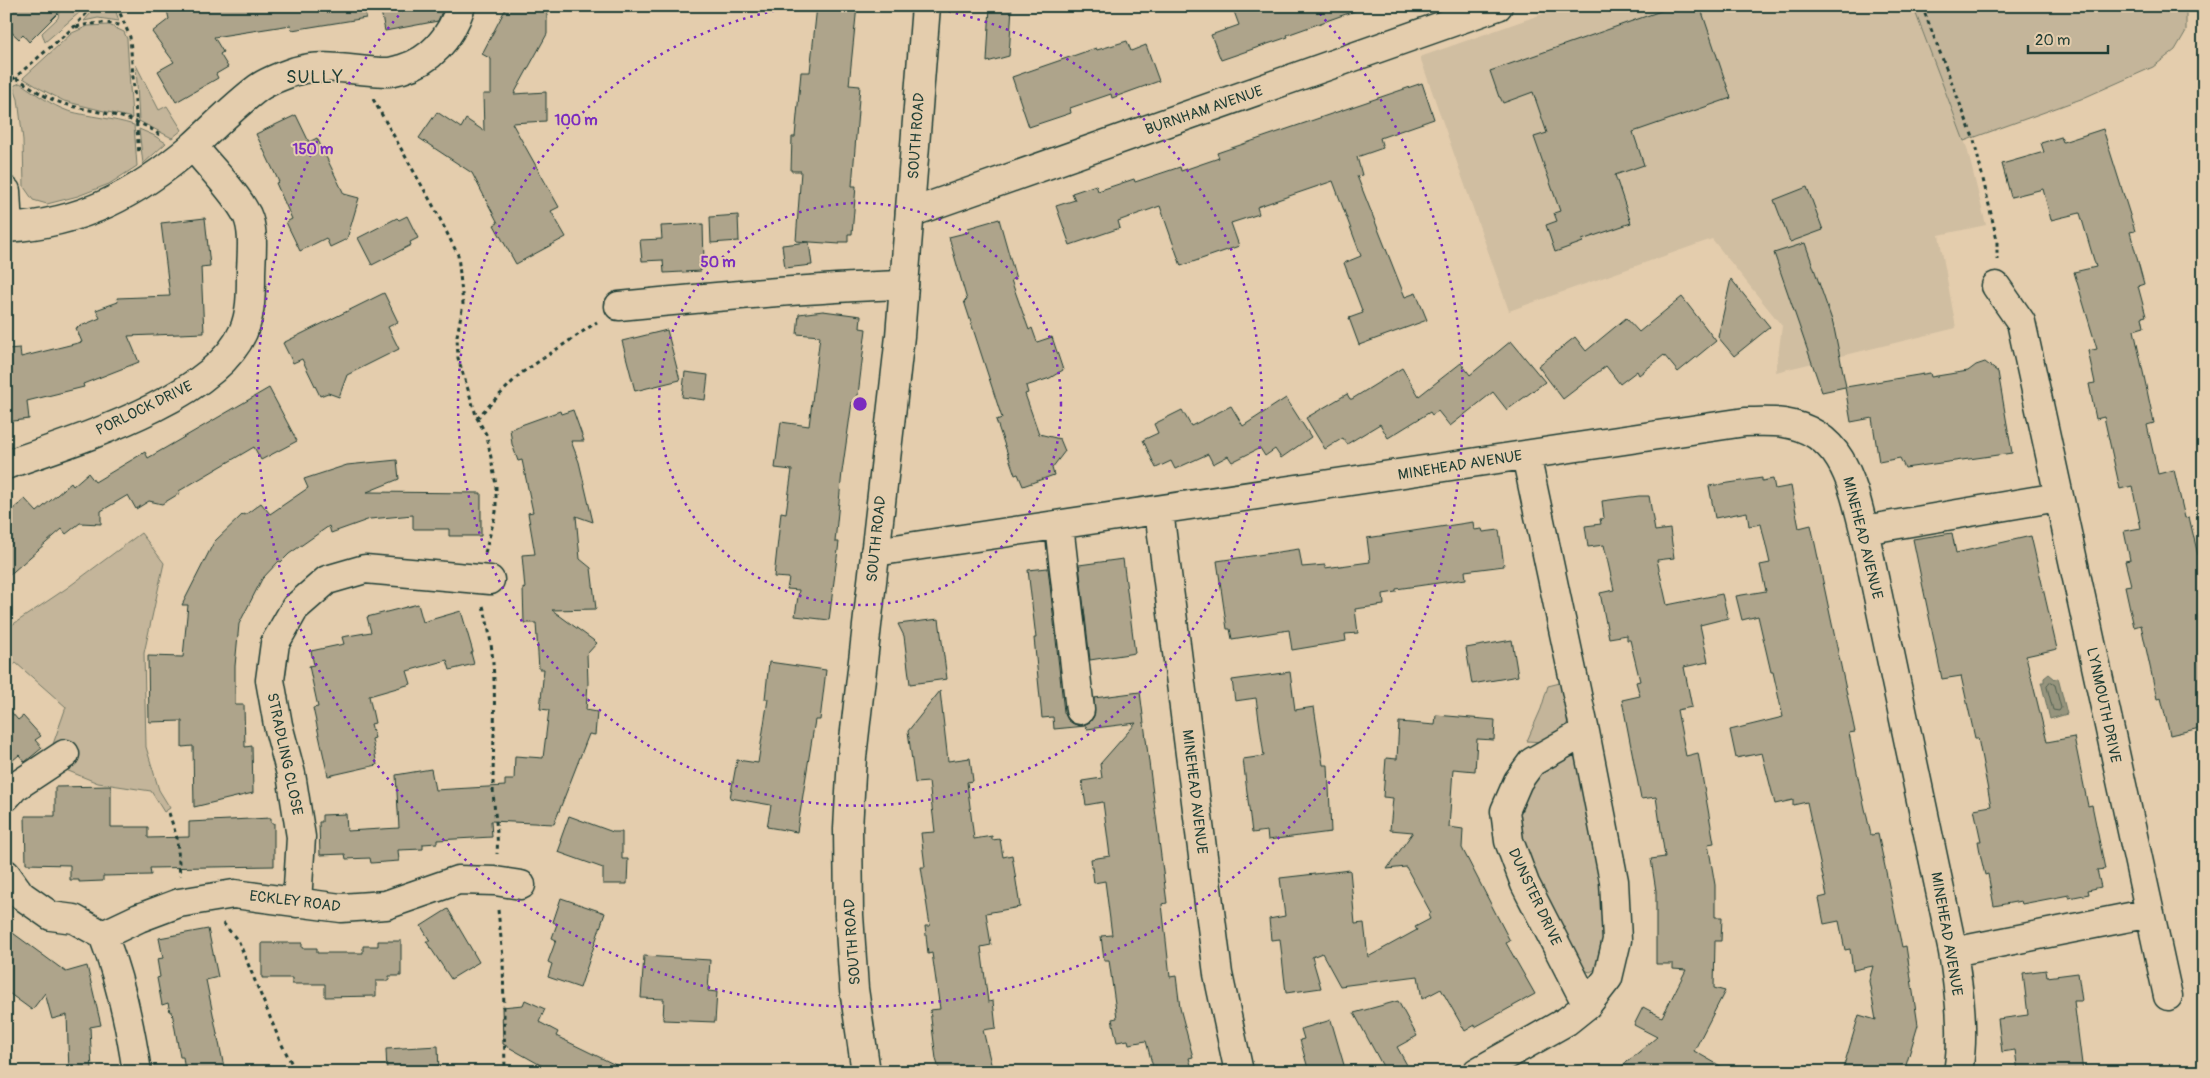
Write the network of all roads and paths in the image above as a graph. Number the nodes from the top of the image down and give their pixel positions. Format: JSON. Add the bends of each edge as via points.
{"nodes":[{"id":1,"x":93,"y":6,"type":"edge"},
{"id":2,"x":117,"y":6,"type":"edge"},
{"id":3,"x":462,"y":6,"type":"edge"},
{"id":4,"x":926,"y":6,"type":"edge"},
{"id":5,"x":1498,"y":6,"type":"edge"},
{"id":6,"x":1922,"y":6,"type":"edge"},
{"id":7,"x":124,"y":26,"type":"junction"},
{"id":8,"x":74,"y":27,"type":"junction"},
{"id":9,"x":16,"y":78,"type":"junction"},
{"id":10,"x":6,"y":85,"type":"edge"},
{"id":11,"x":136,"y":123,"type":"junction"},
{"id":12,"x":188,"y":150,"type":"junction"},
{"id":13,"x":144,"y":182,"type":"junction"},
{"id":14,"x":6,"y":191,"type":"edge"},
{"id":15,"x":910,"y":213,"type":"junction"},
{"id":16,"x":7,"y":228,"type":"edge"},
{"id":17,"x":904,"y":285,"type":"junction"},
{"id":18,"x":1996,"y":286,"type":"joint"},
{"id":19,"x":619,"y":306,"type":"joint"},
{"id":20,"x":476,"y":418,"type":"dead end"},
{"id":21,"x":1526,"y":455,"type":"junction"},
{"id":22,"x":6,"y":465,"type":"edge"},
{"id":23,"x":2058,"y":497,"type":"junction"},
{"id":24,"x":1159,"y":511,"type":"junction"},
{"id":25,"x":1059,"y":525,"type":"junction"},
{"id":26,"x":1864,"y":530,"type":"junction"},
{"id":27,"x":875,"y":552,"type":"junction"},
{"id":28,"x":490,"y":580,"type":"dead end"},
{"id":29,"x":1080,"y":710,"type":"dead end"},
{"id":30,"x":1585,"y":732,"type":"junction"},
{"id":31,"x":65,"y":754,"type":"dead end"},
{"id":32,"x":6,"y":797,"type":"edge"},
{"id":33,"x":170,"y":813,"type":"dead end"},
{"id":34,"x":6,"y":874,"type":"edge"},
{"id":35,"x":521,"y":885,"type":"dead end"},
{"id":36,"x":194,"y":900,"type":"junction"},
{"id":37,"x":297,"y":903,"type":"junction"},
{"id":38,"x":2150,"y":913,"type":"junction"},
{"id":39,"x":103,"y":935,"type":"junction"},
{"id":40,"x":1953,"y":952,"type":"junction"},
{"id":41,"x":2168,"y":996,"type":"dead end"},
{"id":42,"x":1587,"y":1005,"type":"junction"},
{"id":43,"x":137,"y":1072,"type":"edge"},
{"id":44,"x":296,"y":1072,"type":"edge"},
{"id":45,"x":866,"y":1072,"type":"edge"},
{"id":46,"x":1239,"y":1072,"type":"edge"},
{"id":47,"x":1477,"y":1072,"type":"edge"},
{"id":48,"x":1958,"y":1072,"type":"edge"}],
"edges":[{"from":1,"to":8,"type":"path"},
{"from":2,"to":7,"type":"path"},
{"from":3,"to":12,"type":"street","via":[[456,22],[438,48],[418,64],[388,72],[355,68],[299,70],[259,87]]},
{"from":4,"to":15,"type":"street","name":"SOUTH ROAD"},
{"from":5,"to":15,"type":"street","name":"BURNHAM AVENUE"},
{"from":6,"to":18,"type":"path","via":[[1974,140],[1997,240]]},
{"from":7,"to":8,"type":"path","via":[[95,22]]},
{"from":7,"to":11,"type":"path","via":[[130,37]]},
{"from":8,"to":9,"type":"path"},
{"from":9,"to":10,"type":"path"},
{"from":9,"to":11,"type":"path","via":[[54,101]]},
{"from":11,"to":12,"type":"path"},
{"from":11,"to":13,"type":"path"},
{"from":12,"to":13,"type":"street"},
{"from":12,"to":22,"type":"street","name":"PORLOCK DRIVE","via":[[247,216],[251,239],[250,307],[243,332],[226,357],[208,375],[179,394],[112,425]]},
{"from":13,"to":16,"type":"street","via":[[115,201],[83,214],[44,225]]},
{"from":14,"to":16,"type":"street"},
{"from":15,"to":17,"type":"street","name":"SOUTH ROAD"},
{"from":17,"to":19,"type":"street","via":[[847,286]]},
{"from":17,"to":27,"type":"street","name":"SOUTH ROAD"},
{"from":18,"to":23,"type":"street","name":"LYNMOUTH DRIVE","via":[[2021,322]]},
{"from":19,"to":20,"type":"path","via":[[520,374]]},
{"from":21,"to":24,"type":"street","name":"MINEHEAD AVENUE"},
{"from":21,"to":26,"type":"street","name":"MINEHEAD AVENUE","via":[[1745,422],[1784,422],[1809,430],[1831,448],[1845,466]]},
{"from":21,"to":30,"type":"street"},
{"from":23,"to":26,"type":"street"},
{"from":23,"to":38,"type":"street","name":"LYNMOUTH DRIVE"},
{"from":24,"to":25,"type":"street","name":"MINEHEAD AVENUE"},
{"from":24,"to":46,"type":"street","name":"MINEHEAD AVENUE","via":[[1218,974]]},
{"from":25,"to":27,"type":"street","name":"MINEHEAD AVENUE"},
{"from":25,"to":29,"type":"street"},
{"from":26,"to":40,"type":"street","name":"MINEHEAD AVENUE"},
{"from":27,"to":45,"type":"street","name":"SOUTH ROAD","via":[[852,756],[848,829],[849,924]]},
{"from":28,"to":37,"type":"street","name":"STRADLING CLOSE","via":[[365,569],[327,580],[295,608],[275,643],[270,680],[302,836]]},
{"from":30,"to":42,"type":"street","via":[[1614,881],[1617,940],[1608,978]]},
{"from":30,"to":42,"type":"street","name":"DUNSTER DRIVE","via":[[1532,762],[1518,781],[1505,811],[1509,841],[1525,884]]},
{"from":31,"to":32,"type":"street","via":[[15,787]]},
{"from":33,"to":36,"type":"path","via":[[177,838],[178,862]]},
{"from":34,"to":39,"type":"street","via":[[21,895],[51,916],[74,920]]},
{"from":35,"to":37,"type":"street","name":"ECKLEY ROAD","via":[[458,880],[386,905],[340,908]]},
{"from":36,"to":37,"type":"street","name":"ECKLEY ROAD","via":[[234,894]]},
{"from":36,"to":39,"type":"street","name":"ECKLEY ROAD","via":[[139,918]]},
{"from":36,"to":44,"type":"path","via":[[239,942],[268,1015]]},
{"from":38,"to":40,"type":"street"},
{"from":38,"to":41,"type":"street","name":"LYNMOUTH DRIVE"},
{"from":39,"to":43,"type":"street","via":[[116,969]]},
{"from":40,"to":48,"type":"street","name":"MINEHEAD AVENUE","via":[[1961,1009]]},
{"from":42,"to":47,"type":"street","via":[[1567,1021]]}]}
